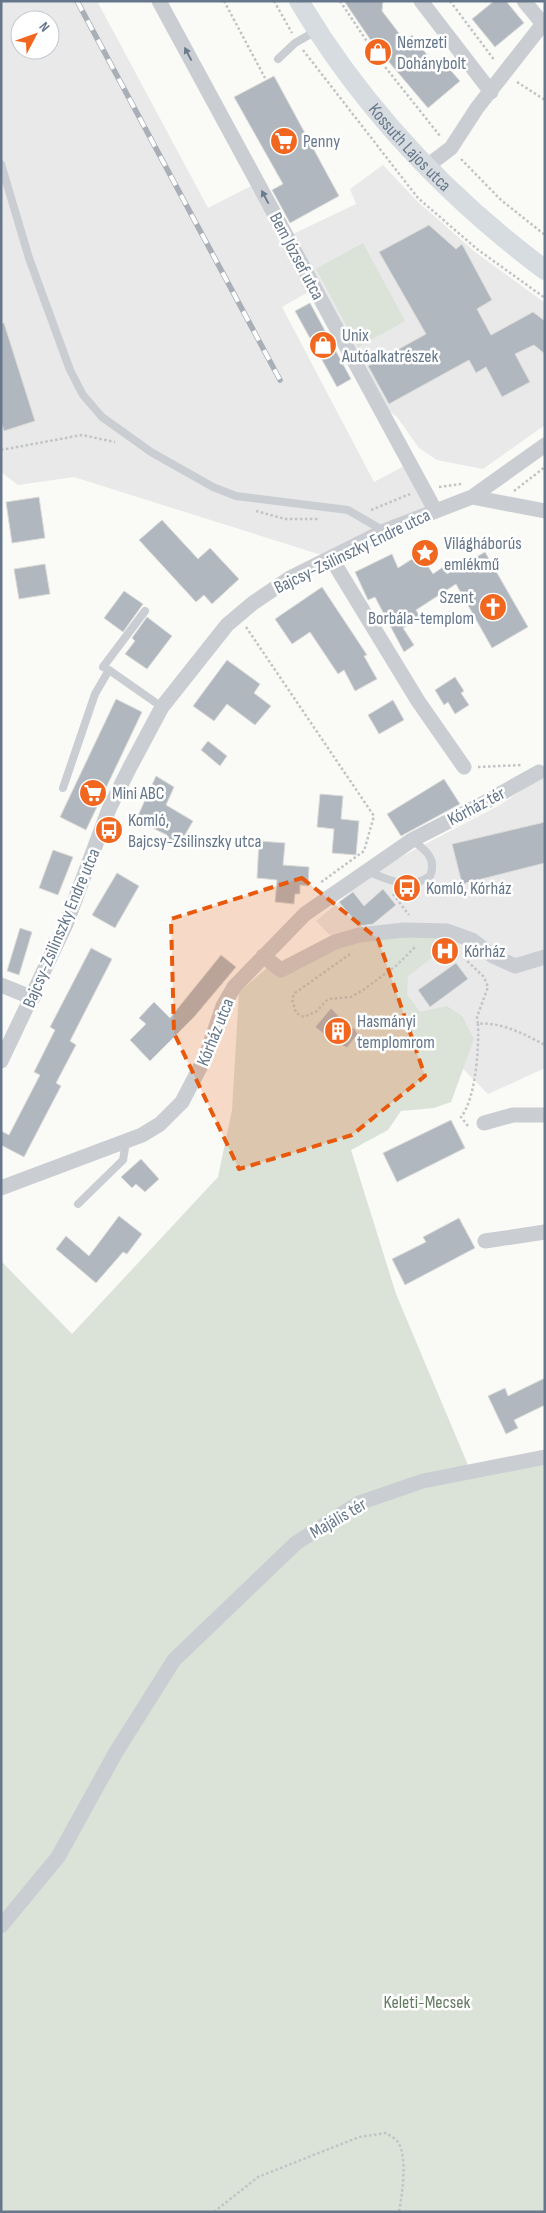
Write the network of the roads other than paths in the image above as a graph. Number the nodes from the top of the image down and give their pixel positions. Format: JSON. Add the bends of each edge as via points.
{"nodes":[{"id":1,"x":159,"y":1,"type":"edge"},
{"id":2,"x":299,"y":1,"type":"edge"},
{"id":3,"x":421,"y":1,"type":"edge"},
{"id":4,"x":524,"y":1,"type":"edge"},
{"id":5,"x":544,"y":23,"type":"edge"},
{"id":6,"x":316,"y":30,"type":"junction"},
{"id":7,"x":278,"y":59,"type":"dead end"},
{"id":8,"x":491,"y":92,"type":"junction"},
{"id":9,"x":1,"y":164,"type":"edge"},
{"id":10,"x":426,"y":167,"type":"junction"},
{"id":11,"x":545,"y":270,"type":"edge"},
{"id":12,"x":545,"y":445,"type":"edge"},
{"id":13,"x":472,"y":497,"type":"junction"},
{"id":14,"x":435,"y":510,"type":"junction"},
{"id":15,"x":545,"y":511,"type":"edge"},
{"id":16,"x":384,"y":531,"type":"junction"},
{"id":17,"x":331,"y":558,"type":"junction"},
{"id":18,"x":145,"y":611,"type":"dead end"},
{"id":19,"x":109,"y":670,"type":"junction"},
{"id":20,"x":162,"y":707,"type":"junction"},
{"id":21,"x":464,"y":767,"type":"road end"},
{"id":22,"x":542,"y":771,"type":"edge"},
{"id":23,"x":63,"y":788,"type":"dead end"},
{"id":24,"x":412,"y":840,"type":"junction"},
{"id":25,"x":367,"y":871,"type":"junction"},
{"id":26,"x":263,"y":956,"type":"junction"},
{"id":27,"x":545,"y":957,"type":"edge"},
{"id":28,"x":1,"y":985,"type":"edge"},
{"id":29,"x":33,"y":998,"type":"junction"},
{"id":30,"x":1,"y":1061,"type":"edge"},
{"id":31,"x":545,"y":1114,"type":"edge"},
{"id":32,"x":484,"y":1123,"type":"dead end"},
{"id":33,"x":126,"y":1142,"type":"junction"},
{"id":34,"x":1,"y":1188,"type":"edge"},
{"id":35,"x":78,"y":1204,"type":"dead end"},
{"id":36,"x":545,"y":1232,"type":"edge"},
{"id":37,"x":485,"y":1241,"type":"dead end"},
{"id":38,"x":545,"y":1457,"type":"edge"},
{"id":39,"x":1,"y":1926,"type":"edge"}],
"edges":[{"from":14,"to":1,"type":"street","name":"Bem József utca","one_way":true},
{"from":2,"to":6,"type":"main road","name":"Kossuth Lajos utca"},
{"from":3,"to":8,"type":"street"},
{"from":4,"to":5,"type":"street"},
{"from":5,"to":8,"type":"street"},
{"from":6,"to":7,"type":"lane"},
{"from":6,"to":10,"type":"main road","name":"Kossuth Lajos utca","via":[[366,97]]},
{"from":8,"to":10,"type":"street","via":[[451,148]]},
{"from":9,"to":16,"type":"lane","via":[[29,258],[70,370],[83,394],[102,417],[151,452],[213,487],[236,496],[348,510]]},
{"from":10,"to":11,"type":"main road","name":"Kossuth Lajos utca","via":[[503,238]]},
{"from":12,"to":13,"type":"street","name":"Bajcsy-Zsilinszky Endre utca"},
{"from":13,"to":14,"type":"street","name":"Bajcsy-Zsilinszky Endre utca"},
{"from":13,"to":15,"type":"street"},
{"from":14,"to":16,"type":"street","name":"Bajcsy-Zsilinszky Endre utca"},
{"from":16,"to":17,"type":"street","name":"Bajcsy-Zsilinszky Endre utca"},
{"from":17,"to":20,"type":"street","name":"Bajcsy-Zsilinszky Endre utca","via":[[290,578],[227,625]]},
{"from":17,"to":21,"type":"street","via":[[418,700]]},
{"from":18,"to":19,"type":"lane","via":[[103,667]]},
{"from":19,"to":20,"type":"lane"},
{"from":19,"to":23,"type":"lane","via":[[95,694]]},
{"from":20,"to":29,"type":"street","name":"Bajcsy-Zsilinszky Endre utca","via":[[109,809],[66,924]]},
{"from":22,"to":24,"type":"street","name":"Kórház tér"},
{"from":24,"to":25,"type":"street","name":"Kórház utca"},
{"from":24,"to":25,"type":"lane","via":[[433,861],[430,876],[415,884],[392,882]]},
{"from":25,"to":26,"type":"street","name":"Kórház utca","via":[[306,914]]},
{"from":26,"to":27,"type":"street","via":[[281,970],[314,951],[360,934],[421,930],[447,931],[472,940],[493,956],[515,966]]},
{"from":26,"to":33,"type":"street","name":"Kórház utca","via":[[234,987],[222,1006],[206,1056],[182,1102],[160,1124]]},
{"from":28,"to":29,"type":"street"},
{"from":29,"to":30,"type":"street","name":"Bajcsy-Zsilinszky Endre utca"},
{"from":31,"to":32,"type":"street","via":[[513,1115]]},
{"from":33,"to":34,"type":"street","name":"Kórház utca"},
{"from":33,"to":35,"type":"lane","via":[[123,1160]]},
{"from":36,"to":37,"type":"street"},
{"from":38,"to":39,"type":"street","name":"Majális tér","via":[[423,1481],[359,1503],[296,1544],[174,1660],[116,1752],[58,1858]]}]}
